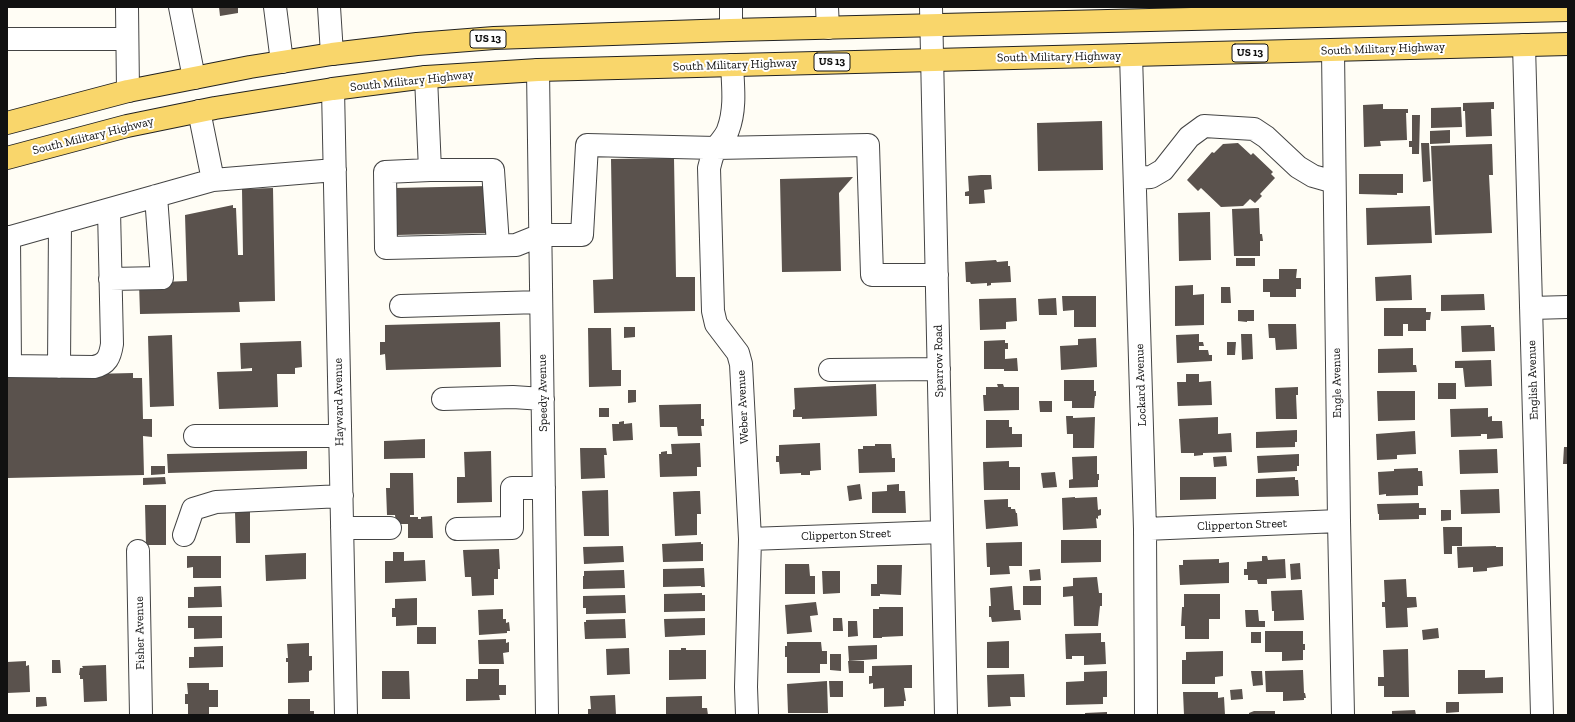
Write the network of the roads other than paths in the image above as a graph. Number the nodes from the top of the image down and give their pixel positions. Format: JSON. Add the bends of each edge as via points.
{"nodes":[{"id":1,"x":126,"y":7,"type":"edge"},
{"id":2,"x":180,"y":7,"type":"edge"},
{"id":3,"x":275,"y":7,"type":"edge"},
{"id":4,"x":329,"y":7,"type":"edge"},
{"id":5,"x":731,"y":7,"type":"edge"},
{"id":6,"x":1523,"y":9,"type":"edge"},
{"id":7,"x":1568,"y":10,"type":"edge"},
{"id":8,"x":1332,"y":11,"type":"edge"},
{"id":9,"x":1130,"y":14,"type":"edge"},
{"id":10,"x":931,"y":16,"type":"edge"},
{"id":11,"x":828,"y":18,"type":"edge"},
{"id":12,"x":731,"y":30,"type":"junction"},
{"id":13,"x":7,"y":39,"type":"edge"},
{"id":14,"x":127,"y":39,"type":"junction"},
{"id":15,"x":1568,"y":44,"type":"edge"},
{"id":16,"x":1524,"y":45,"type":"junction"},
{"id":17,"x":1333,"y":51,"type":"junction"},
{"id":18,"x":332,"y":54,"type":"junction"},
{"id":19,"x":1131,"y":55,"type":"junction"},
{"id":20,"x":932,"y":60,"type":"junction"},
{"id":21,"x":282,"y":62,"type":"junction"},
{"id":22,"x":732,"y":65,"type":"junction"},
{"id":23,"x":538,"y":70,"type":"junction"},
{"id":24,"x":194,"y":78,"type":"junction"},
{"id":25,"x":426,"y":78,"type":"junction"},
{"id":26,"x":333,"y":89,"type":"junction"},
{"id":27,"x":128,"y":91,"type":"junction"},
{"id":28,"x":199,"y":111,"type":"junction"},
{"id":29,"x":7,"y":123,"type":"edge"},
{"id":30,"x":716,"y":148,"type":"junction"},
{"id":31,"x":7,"y":158,"type":"edge"},
{"id":32,"x":335,"y":170,"type":"junction"},
{"id":33,"x":430,"y":170,"type":"junction"},
{"id":34,"x":1135,"y":178,"type":"junction"},
{"id":35,"x":213,"y":180,"type":"junction"},
{"id":36,"x":1334,"y":182,"type":"junction"},
{"id":37,"x":156,"y":196,"type":"junction"},
{"id":38,"x":109,"y":210,"type":"junction"},
{"id":39,"x":60,"y":223,"type":"junction"},
{"id":40,"x":540,"y":235,"type":"junction"},
{"id":41,"x":8,"y":238,"type":"edge"},
{"id":42,"x":498,"y":245,"type":"junction"},
{"id":43,"x":937,"y":275,"type":"junction"},
{"id":44,"x":110,"y":279,"type":"junction"},
{"id":45,"x":541,"y":302,"type":"junction"},
{"id":46,"x":401,"y":306,"type":"dead end"},
{"id":47,"x":1568,"y":307,"type":"edge"},
{"id":48,"x":1531,"y":308,"type":"junction"},
{"id":49,"x":8,"y":366,"type":"edge"},
{"id":50,"x":59,"y":367,"type":"junction"},
{"id":51,"x":939,"y":369,"type":"junction"},
{"id":52,"x":830,"y":370,"type":"dead end"},
{"id":53,"x":443,"y":399,"type":"dead end"},
{"id":54,"x":543,"y":399,"type":"junction"},
{"id":55,"x":195,"y":436,"type":"dead end"},
{"id":56,"x":339,"y":436,"type":"junction"},
{"id":57,"x":544,"y":488,"type":"junction"},
{"id":58,"x":342,"y":496,"type":"junction"},
{"id":59,"x":1339,"y":521,"type":"junction"},
{"id":60,"x":342,"y":528,"type":"junction"},
{"id":61,"x":390,"y":528,"type":"dead end"},
{"id":62,"x":457,"y":529,"type":"dead end"},
{"id":63,"x":1145,"y":529,"type":"junction"},
{"id":64,"x":942,"y":532,"type":"junction"},
{"id":65,"x":184,"y":535,"type":"dead end"},
{"id":66,"x":750,"y":539,"type":"junction"},
{"id":67,"x":138,"y":550,"type":"dead end"},
{"id":68,"x":142,"y":715,"type":"edge"},
{"id":69,"x":346,"y":715,"type":"edge"},
{"id":70,"x":547,"y":715,"type":"edge"},
{"id":71,"x":747,"y":715,"type":"edge"},
{"id":72,"x":946,"y":715,"type":"edge"},
{"id":73,"x":1146,"y":715,"type":"edge"},
{"id":74,"x":1343,"y":715,"type":"edge"},
{"id":75,"x":1542,"y":715,"type":"edge"}],
"edges":[{"from":1,"to":14,"type":"street"},
{"from":2,"to":24,"type":"street"},
{"from":3,"to":21,"type":"street"},
{"from":4,"to":18,"type":"street"},
{"from":5,"to":12,"type":"street"},
{"from":6,"to":7,"type":"main road","number":"US 13"},
{"from":6,"to":8,"type":"main road","number":"US 13"},
{"from":8,"to":9,"type":"main road","number":"US 13"},
{"from":9,"to":10,"type":"main road","number":"US 13"},
{"from":10,"to":11,"type":"main road","number":"US 13"},
{"from":10,"to":20,"type":"street","name":"Sparrow Road"},
{"from":11,"to":12,"type":"main road","number":"US 13"},
{"from":12,"to":18,"type":"main road","number":"US 13","via":[[494,38]]},
{"from":13,"to":14,"type":"street"},
{"from":14,"to":27,"type":"street"},
{"from":15,"to":16,"type":"main road","name":"South Military Highway","number":"US 13"},
{"from":16,"to":17,"type":"main road","name":"South Military Highway","number":"US 13"},
{"from":16,"to":48,"type":"street","name":"English Avenue"},
{"from":17,"to":19,"type":"main road","name":"South Military Highway","number":"US 13"},
{"from":17,"to":36,"type":"street","name":"Engle Avenue"},
{"from":18,"to":21,"type":"main road","number":"US 13"},
{"from":19,"to":20,"type":"main road","name":"South Military Highway","number":"US 13"},
{"from":19,"to":34,"type":"street","name":"Lockard Avenue"},
{"from":20,"to":22,"type":"main road","name":"South Military Highway","number":"US 13"},
{"from":20,"to":43,"type":"street","name":"Sparrow Road"},
{"from":21,"to":24,"type":"main road","number":"US 13"},
{"from":22,"to":23,"type":"main road","name":"South Military Highway","number":"US 13"},
{"from":22,"to":30,"type":"street","name":"Weber Avenue","via":[[734,102],[730,123],[728,132]]},
{"from":23,"to":25,"type":"main road","name":"South Military Highway","number":"US 13"},
{"from":23,"to":40,"type":"street","name":"Speedy Avenue"},
{"from":24,"to":27,"type":"main road","number":"US 13"},
{"from":25,"to":26,"type":"main road","name":"South Military Highway","number":"US 13"},
{"from":25,"to":33,"type":"street"},
{"from":26,"to":28,"type":"main road","name":"South Military Highway","number":"US 13"},
{"from":26,"to":32,"type":"street","name":"Hayward Avenue"},
{"from":27,"to":29,"type":"main road","number":"US 13"},
{"from":28,"to":31,"type":"main road","name":"South Military Highway","number":"US 13","via":[[128,126]]},
{"from":28,"to":35,"type":"street"},
{"from":30,"to":40,"type":"street","via":[[587,145],[582,235]]},
{"from":30,"to":43,"type":"street","via":[[868,145],[872,275]]},
{"from":30,"to":66,"type":"street","name":"Weber Avenue","via":[[710,168],[712,311],[716,324],[738,353],[741,364]]},
{"from":32,"to":35,"type":"street"},
{"from":32,"to":56,"type":"street","name":"Hayward Avenue"},
{"from":33,"to":42,"type":"street","via":[[493,170]]},
{"from":33,"to":42,"type":"street","via":[[385,172],[386,248]]},
{"from":34,"to":36,"type":"street","via":[[1151,177],[1163,170],[1189,137],[1204,126],[1254,129],[1298,167],[1313,176]]},
{"from":34,"to":63,"type":"street","name":"Lockard Avenue"},
{"from":35,"to":37,"type":"street"},
{"from":36,"to":59,"type":"street","name":"Engle Avenue"},
{"from":37,"to":38,"type":"street"},
{"from":37,"to":44,"type":"street","via":[[162,278]]},
{"from":38,"to":39,"type":"street"},
{"from":38,"to":44,"type":"street"},
{"from":39,"to":41,"type":"street"},
{"from":39,"to":50,"type":"street"},
{"from":40,"to":42,"type":"street","via":[[516,245]]},
{"from":40,"to":45,"type":"street","name":"Speedy Avenue"},
{"from":41,"to":49,"type":"street"},
{"from":43,"to":51,"type":"street","name":"Sparrow Road"},
{"from":44,"to":50,"type":"street","via":[[112,344],[108,360],[94,367]]},
{"from":45,"to":46,"type":"street"},
{"from":45,"to":54,"type":"street","name":"Speedy Avenue"},
{"from":47,"to":48,"type":"street"},
{"from":48,"to":75,"type":"street","name":"English Avenue"},
{"from":49,"to":50,"type":"street"},
{"from":51,"to":52,"type":"street"},
{"from":51,"to":64,"type":"street","name":"Sparrow Road"},
{"from":53,"to":54,"type":"street"},
{"from":54,"to":57,"type":"street","name":"Speedy Avenue"},
{"from":55,"to":56,"type":"street"},
{"from":56,"to":58,"type":"street","name":"Hayward Avenue"},
{"from":57,"to":62,"type":"street","via":[[512,488],[512,528]]},
{"from":57,"to":70,"type":"street","name":"Speedy Avenue"},
{"from":58,"to":60,"type":"street","name":"Hayward Avenue"},
{"from":58,"to":65,"type":"street","via":[[216,502],[192,509]]},
{"from":59,"to":63,"type":"street","name":"Clipperton Street"},
{"from":59,"to":74,"type":"street","name":"Engle Avenue"},
{"from":60,"to":61,"type":"street"},
{"from":60,"to":69,"type":"street","name":"Hayward Avenue"},
{"from":63,"to":73,"type":"street","name":"Lockard Avenue"},
{"from":64,"to":66,"type":"street","name":"Clipperton Street"},
{"from":64,"to":72,"type":"street","name":"Sparrow Road"},
{"from":66,"to":71,"type":"street","name":"Weber Avenue"},
{"from":67,"to":68,"type":"street","name":"Fisher Avenue"}]}
